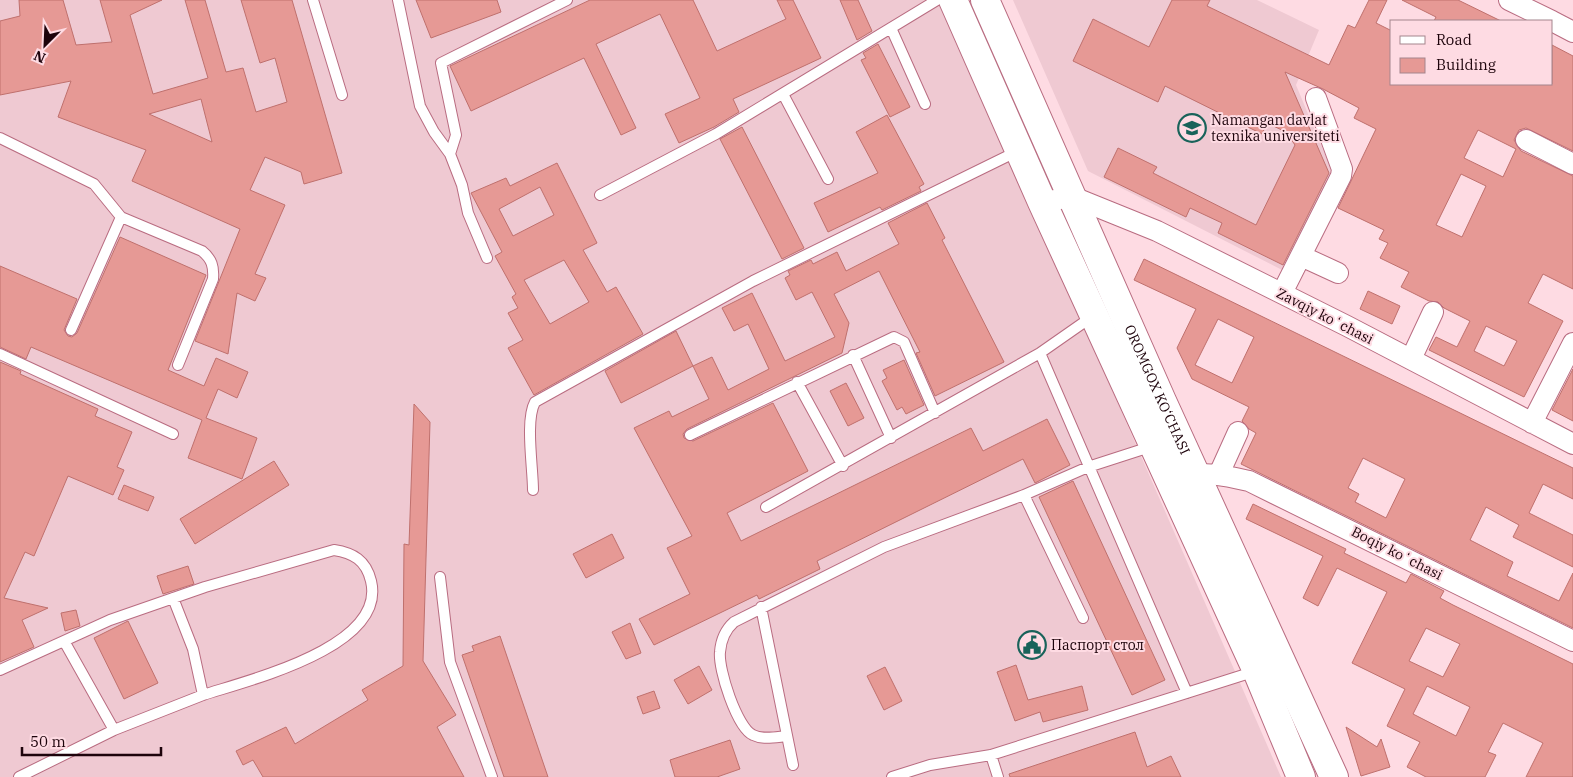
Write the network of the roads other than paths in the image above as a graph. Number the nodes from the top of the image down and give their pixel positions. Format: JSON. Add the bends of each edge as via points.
{"nodes":[{"id":1,"x":313,"y":0,"type":"edge"},
{"id":2,"x":398,"y":0,"type":"edge"},
{"id":3,"x":568,"y":0,"type":"edge"},
{"id":4,"x":937,"y":0,"type":"edge"},
{"id":5,"x":953,"y":0,"type":"edge"},
{"id":6,"x":985,"y":0,"type":"edge"},
{"id":7,"x":1509,"y":0,"type":"edge"},
{"id":8,"x":920,"y":5,"type":"edge"},
{"id":9,"x":1550,"y":20,"type":"edge"},
{"id":10,"x":1553,"y":22,"type":"edge"},
{"id":11,"x":891,"y":28,"type":"junction"},
{"id":12,"x":1573,"y":32,"type":"edge"},
{"id":13,"x":342,"y":94,"type":"dead end"},
{"id":14,"x":783,"y":94,"type":"junction"},
{"id":15,"x":1316,"y":98,"type":"dead end"},
{"id":16,"x":925,"y":104,"type":"dead end"},
{"id":17,"x":0,"y":138,"type":"edge"},
{"id":18,"x":1526,"y":140,"type":"dead end"},
{"id":19,"x":1019,"y":151,"type":"junction"},
{"id":20,"x":450,"y":154,"type":"junction"},
{"id":21,"x":1573,"y":164,"type":"edge"},
{"id":22,"x":828,"y":179,"type":"dead end"},
{"id":23,"x":600,"y":194,"type":"dead end"},
{"id":24,"x":1073,"y":197,"type":"junction"},
{"id":25,"x":1042,"y":202,"type":"junction"},
{"id":26,"x":121,"y":217,"type":"junction"},
{"id":27,"x":1301,"y":256,"type":"junction"},
{"id":28,"x":487,"y":258,"type":"dead end"},
{"id":29,"x":1338,"y":273,"type":"dead end"},
{"id":30,"x":1282,"y":293,"type":"junction"},
{"id":31,"x":1433,"y":312,"type":"dead end"},
{"id":32,"x":1094,"y":316,"type":"junction"},
{"id":33,"x":71,"y":330,"type":"dead end"},
{"id":34,"x":1573,"y":343,"type":"edge"},
{"id":35,"x":1040,"y":353,"type":"junction"},
{"id":36,"x":0,"y":354,"type":"edge"},
{"id":37,"x":853,"y":355,"type":"junction"},
{"id":38,"x":1411,"y":359,"type":"junction"},
{"id":39,"x":178,"y":365,"type":"dead end"},
{"id":40,"x":798,"y":382,"type":"junction"},
{"id":41,"x":935,"y":413,"type":"junction"},
{"id":42,"x":1532,"y":424,"type":"junction"},
{"id":43,"x":1238,"y":432,"type":"dead end"},
{"id":44,"x":173,"y":434,"type":"dead end"},
{"id":45,"x":690,"y":434,"type":"dead end"},
{"id":46,"x":891,"y":438,"type":"junction"},
{"id":47,"x":1573,"y":444,"type":"edge"},
{"id":48,"x":1153,"y":446,"type":"junction"},
{"id":49,"x":842,"y":466,"type":"junction"},
{"id":50,"x":1088,"y":467,"type":"junction"},
{"id":51,"x":1208,"y":474,"type":"junction"},
{"id":52,"x":1169,"y":481,"type":"junction"},
{"id":53,"x":533,"y":490,"type":"dead end"},
{"id":54,"x":1024,"y":495,"type":"junction"},
{"id":55,"x":766,"y":506,"type":"dead end"},
{"id":56,"x":440,"y":577,"type":"dead end"},
{"id":57,"x":173,"y":598,"type":"junction"},
{"id":58,"x":761,"y":607,"type":"junction"},
{"id":59,"x":1083,"y":618,"type":"dead end"},
{"id":60,"x":64,"y":641,"type":"junction"},
{"id":61,"x":1573,"y":642,"type":"edge"},
{"id":62,"x":0,"y":670,"type":"edge"},
{"id":63,"x":1257,"y":671,"type":"junction"},
{"id":64,"x":1187,"y":694,"type":"junction"},
{"id":65,"x":204,"y":695,"type":"junction"},
{"id":66,"x":114,"y":730,"type":"junction"},
{"id":67,"x":787,"y":736,"type":"junction"},
{"id":68,"x":990,"y":755,"type":"junction"},
{"id":69,"x":793,"y":765,"type":"dead end"},
{"id":70,"x":19,"y":777,"type":"edge"},
{"id":71,"x":492,"y":777,"type":"edge"},
{"id":72,"x":892,"y":777,"type":"edge"},
{"id":73,"x":998,"y":777,"type":"edge"},
{"id":74,"x":1301,"y":777,"type":"edge"},
{"id":75,"x":1334,"y":777,"type":"edge"}],
"edges":[{"from":1,"to":13,"type":"lane"},
{"from":2,"to":20,"type":"lane","via":[[420,106]]},
{"from":3,"to":20,"type":"lane","via":[[441,63],[456,135]]},
{"from":4,"to":8,"type":"lane"},
{"from":5,"to":19,"type":"main road","name":"OROMGOX KO‘CHASI"},
{"from":6,"to":24,"type":"main road","name":"OROMGOX KO‘CHASI"},
{"from":7,"to":9,"type":"street"},
{"from":8,"to":11,"type":"lane"},
{"from":10,"to":12,"type":"street"},
{"from":11,"to":14,"type":"lane"},
{"from":11,"to":16,"type":"lane"},
{"from":14,"to":22,"type":"lane"},
{"from":14,"to":23,"type":"lane","via":[[716,134]]},
{"from":15,"to":27,"type":"street","via":[[1342,169],[1339,183]]},
{"from":17,"to":26,"type":"lane","via":[[94,184]]},
{"from":18,"to":21,"type":"street"},
{"from":19,"to":25,"type":"main road","name":"OROMGOX KO‘CHASI"},
{"from":19,"to":53,"type":"lane","via":[[754,281],[535,402],[531,423]]},
{"from":20,"to":28,"type":"lane","via":[[468,213]]},
{"from":24,"to":25,"type":"street"},
{"from":24,"to":30,"type":"street","name":"Zavqiy koʻchasi","via":[[1157,231]]},
{"from":24,"to":51,"type":"main road","name":"OROMGOX KO‘CHASI","via":[[1162,401]]},
{"from":25,"to":32,"type":"main road","name":"OROMGOX KO‘CHASI"},
{"from":26,"to":33,"type":"lane"},
{"from":26,"to":39,"type":"lane","via":[[202,251],[212,264],[213,279]]},
{"from":27,"to":29,"type":"street"},
{"from":27,"to":30,"type":"street"},
{"from":30,"to":38,"type":"street","name":"Zavqiy koʻchasi"},
{"from":31,"to":38,"type":"street"},
{"from":32,"to":35,"type":"lane"},
{"from":32,"to":48,"type":"main road","name":"OROMGOX KO‘CHASI"},
{"from":34,"to":42,"type":"street"},
{"from":35,"to":41,"type":"lane"},
{"from":35,"to":50,"type":"lane"},
{"from":36,"to":44,"type":"lane"},
{"from":37,"to":40,"type":"lane"},
{"from":37,"to":41,"type":"lane","via":[[890,338],[899,338],[904,342]]},
{"from":37,"to":46,"type":"lane"},
{"from":38,"to":42,"type":"street","name":"Zavqiy koʻchasi"},
{"from":40,"to":45,"type":"lane"},
{"from":40,"to":49,"type":"lane"},
{"from":41,"to":46,"type":"lane"},
{"from":42,"to":47,"type":"street","name":"Zavqiy koʻchasi"},
{"from":43,"to":51,"type":"street"},
{"from":46,"to":49,"type":"lane"},
{"from":48,"to":50,"type":"lane"},
{"from":48,"to":52,"type":"main road","name":"OROMGOX KO‘CHASI"},
{"from":49,"to":55,"type":"lane"},
{"from":50,"to":54,"type":"lane"},
{"from":50,"to":64,"type":"lane"},
{"from":51,"to":52,"type":"street"},
{"from":51,"to":61,"type":"street","name":"Boqiy koʻchasi","via":[[1249,481],[1287,498]]},
{"from":51,"to":75,"type":"main road","name":"OROMGOX KO‘CHASI"},
{"from":52,"to":63,"type":"main road","name":"OROMGOX KO‘CHASI"},
{"from":54,"to":58,"type":"lane","via":[[884,547]]},
{"from":54,"to":59,"type":"lane"},
{"from":56,"to":71,"type":"lane","via":[[450,662]]},
{"from":57,"to":60,"type":"lane","via":[[110,620]]},
{"from":57,"to":65,"type":"lane","via":[[193,649]]},
{"from":57,"to":65,"type":"lane","via":[[334,550],[349,552],[361,560],[371,579],[373,603],[349,636],[295,665]]},
{"from":58,"to":67,"type":"lane"},
{"from":58,"to":67,"type":"lane","via":[[727,628],[720,655],[735,711],[745,730],[765,738]]},
{"from":60,"to":62,"type":"lane"},
{"from":60,"to":66,"type":"lane"},
{"from":63,"to":64,"type":"lane"},
{"from":63,"to":74,"type":"main road","name":"OROMGOX KO‘CHASI"},
{"from":64,"to":68,"type":"lane"},
{"from":65,"to":66,"type":"lane"},
{"from":66,"to":70,"type":"lane"},
{"from":67,"to":69,"type":"lane"},
{"from":68,"to":72,"type":"lane","via":[[930,765]]},
{"from":68,"to":73,"type":"lane"}]}
